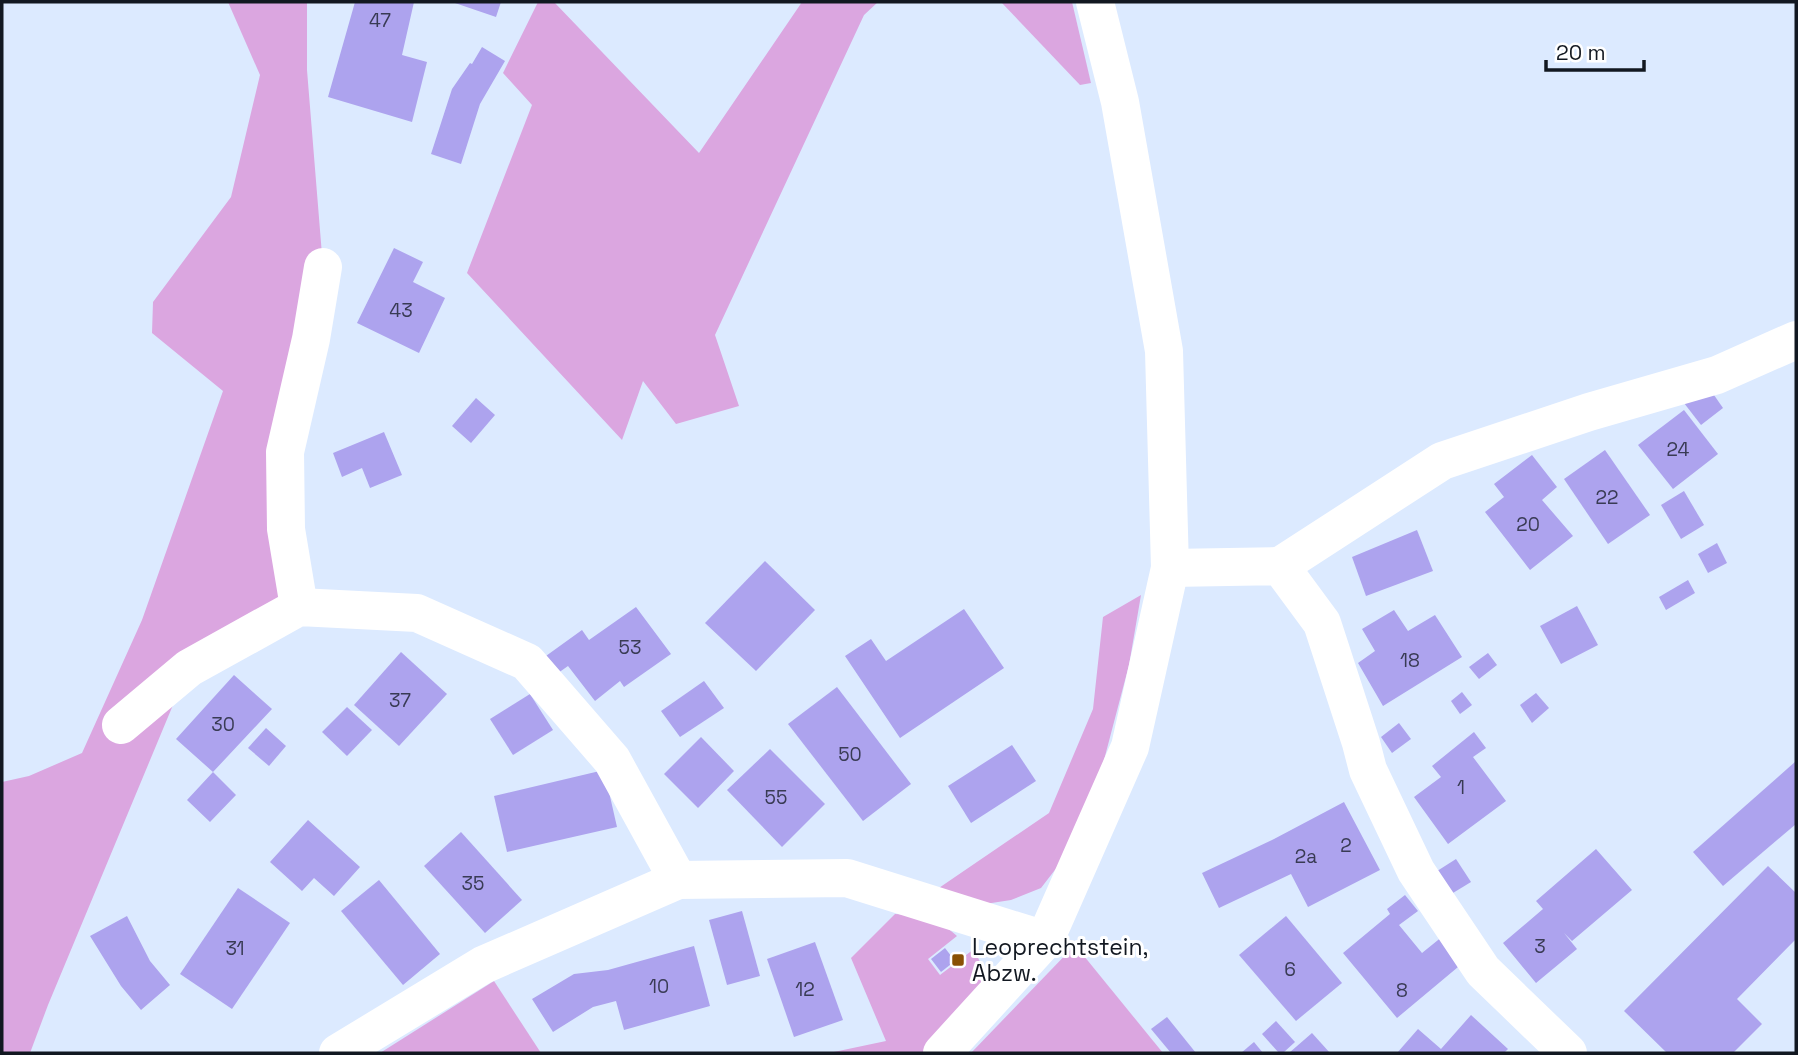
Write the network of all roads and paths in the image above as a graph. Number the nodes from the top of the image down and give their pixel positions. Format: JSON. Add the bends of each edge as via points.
{"nodes":[{"id":1,"x":1095,"y":2,"type":"edge"},
{"id":2,"x":323,"y":267,"type":"dead end"},
{"id":3,"x":1796,"y":340,"type":"edge"},
{"id":4,"x":1280,"y":566,"type":"junction"},
{"id":5,"x":1170,"y":568,"type":"junction"},
{"id":6,"x":299,"y":607,"type":"junction"},
{"id":7,"x":121,"y":726,"type":"dead end"},
{"id":8,"x":678,"y":880,"type":"junction"},
{"id":9,"x":1045,"y":940,"type":"junction"},
{"id":10,"x":338,"y":1053,"type":"edge"},
{"id":11,"x":942,"y":1053,"type":"edge"},
{"id":12,"x":1569,"y":1053,"type":"edge"}],
"edges":[{"from":1,"to":5,"type":"street","via":[[1120,102],[1164,351]]},
{"from":2,"to":6,"type":"street","via":[[285,452],[286,529]]},
{"from":3,"to":4,"type":"street","via":[[1717,375],[1442,461]]},
{"from":4,"to":5,"type":"street"},
{"from":4,"to":12,"type":"street","via":[[1322,623],[1368,770],[1416,871],[1483,971]]},
{"from":5,"to":9,"type":"street","via":[[1130,747]]},
{"from":6,"to":7,"type":"street","via":[[189,668]]},
{"from":6,"to":8,"type":"street","via":[[417,613],[527,662],[612,760]]},
{"from":8,"to":9,"type":"street","via":[[847,878]]},
{"from":8,"to":10,"type":"street","via":[[483,965]]},
{"from":9,"to":11,"type":"street"}]}
